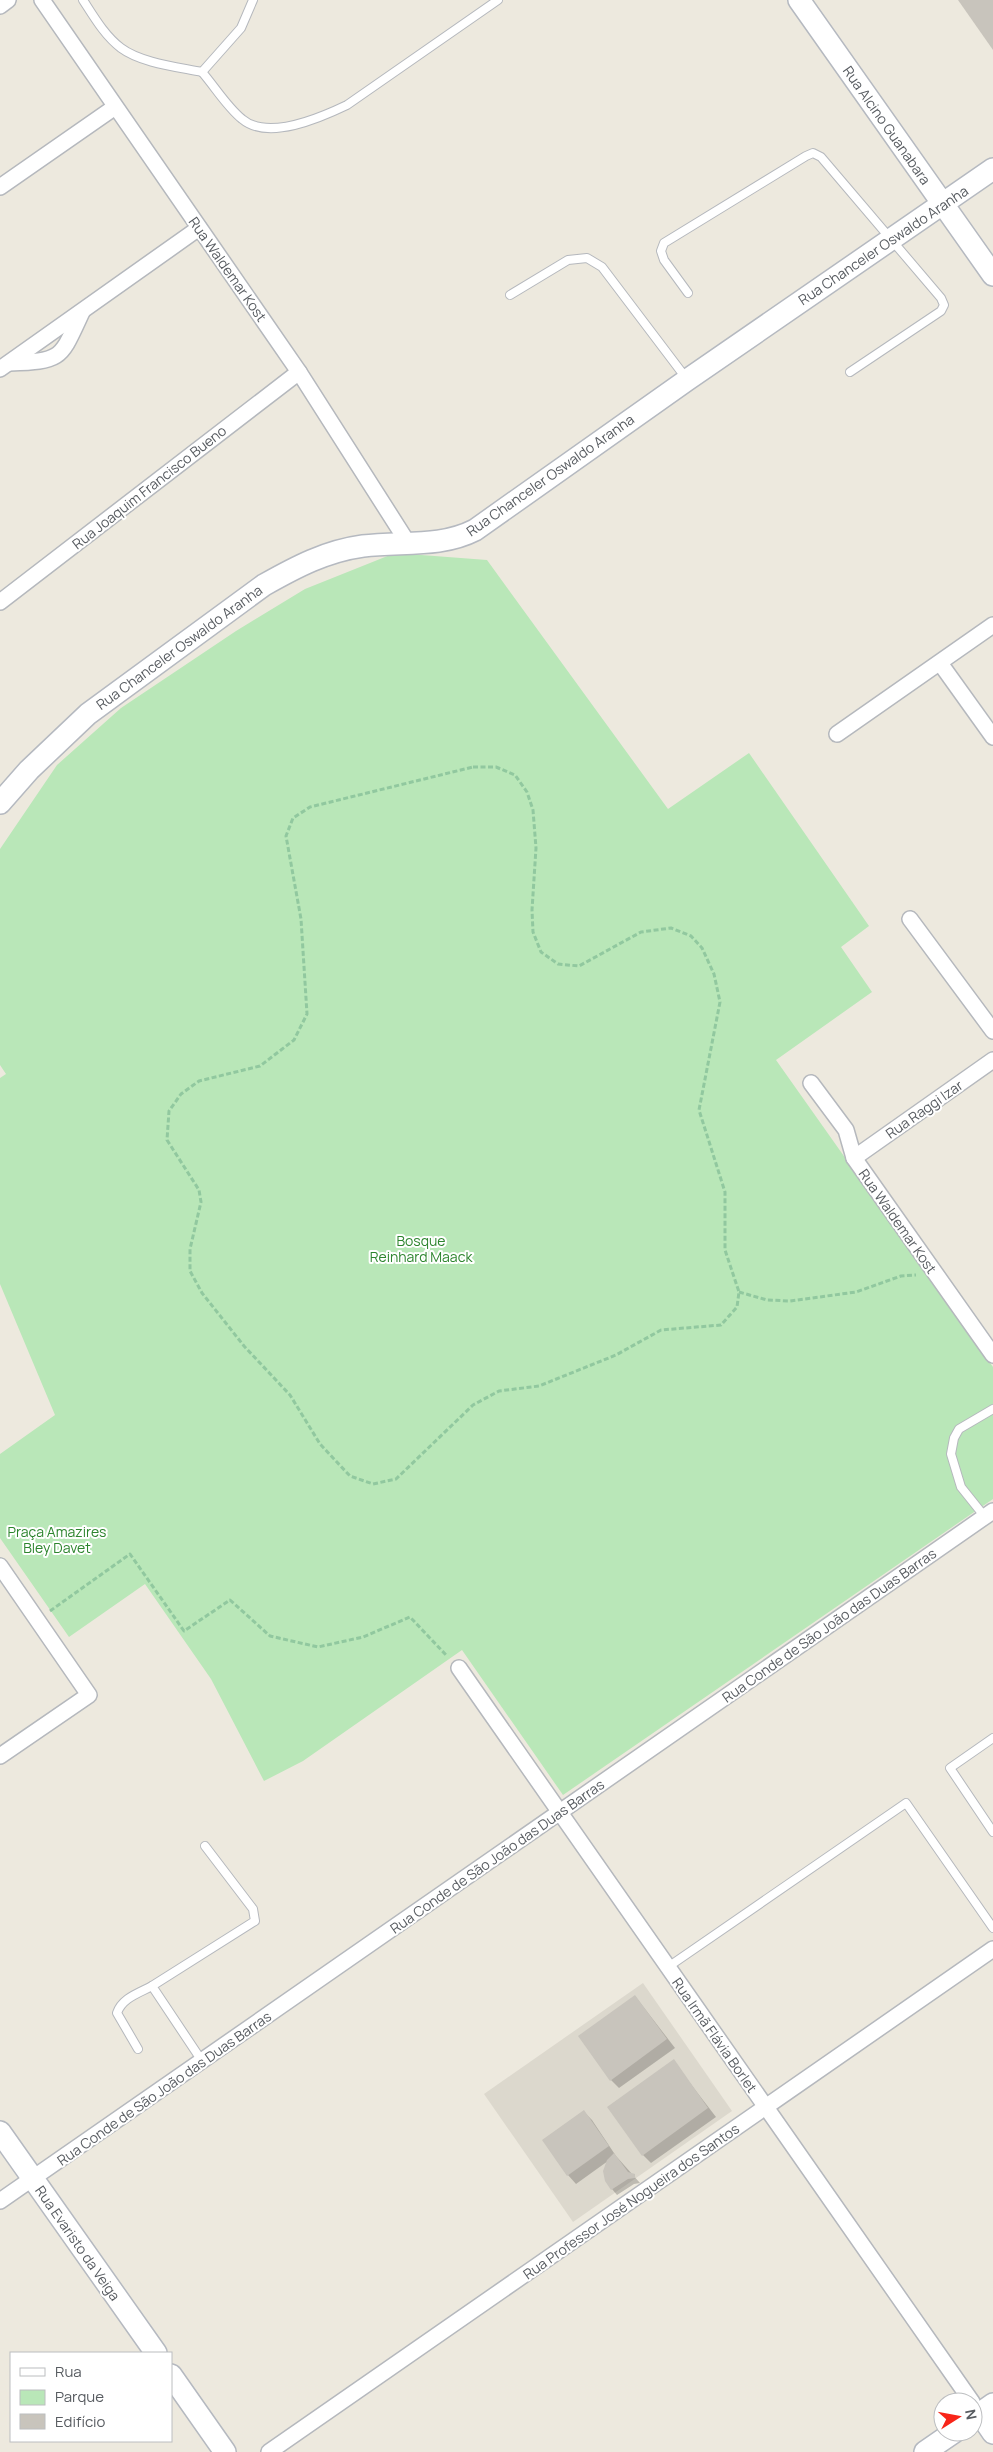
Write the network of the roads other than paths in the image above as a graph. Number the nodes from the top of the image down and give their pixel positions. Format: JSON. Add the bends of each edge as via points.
{"nodes":[{"id":1,"x":8,"y":0,"type":"edge"},
{"id":2,"x":42,"y":0,"type":"edge"},
{"id":3,"x":83,"y":0,"type":"edge"},
{"id":4,"x":253,"y":0,"type":"edge"},
{"id":5,"x":498,"y":0,"type":"edge"},
{"id":6,"x":799,"y":0,"type":"edge"},
{"id":7,"x":0,"y":6,"type":"edge"},
{"id":8,"x":202,"y":72,"type":"junction"},
{"id":9,"x":115,"y":106,"type":"junction"},
{"id":10,"x":993,"y":169,"type":"edge"},
{"id":11,"x":0,"y":187,"type":"edge"},
{"id":12,"x":943,"y":204,"type":"junction"},
{"id":13,"x":200,"y":228,"type":"junction"},
{"id":14,"x":890,"y":240,"type":"junction"},
{"id":15,"x":993,"y":275,"type":"edge"},
{"id":16,"x":688,"y":293,"type":"dead end"},
{"id":17,"x":510,"y":295,"type":"dead end"},
{"id":18,"x":83,"y":311,"type":"junction"},
{"id":19,"x":5,"y":366,"type":"edge"},
{"id":20,"x":299,"y":372,"type":"junction"},
{"id":21,"x":850,"y":372,"type":"dead end"},
{"id":22,"x":687,"y":380,"type":"junction"},
{"id":23,"x":408,"y":543,"type":"junction"},
{"id":24,"x":0,"y":602,"type":"edge"},
{"id":25,"x":993,"y":625,"type":"edge"},
{"id":26,"x":940,"y":662,"type":"junction"},
{"id":27,"x":837,"y":734,"type":"dead end"},
{"id":28,"x":993,"y":737,"type":"edge"},
{"id":29,"x":0,"y":803,"type":"edge"},
{"id":30,"x":910,"y":919,"type":"dead end"},
{"id":31,"x":993,"y":1031,"type":"edge"},
{"id":32,"x":993,"y":1060,"type":"edge"},
{"id":33,"x":811,"y":1083,"type":"dead end"},
{"id":34,"x":854,"y":1158,"type":"junction"},
{"id":35,"x":993,"y":1355,"type":"edge"},
{"id":36,"x":993,"y":1409,"type":"edge"},
{"id":37,"x":989,"y":1514,"type":"edge"},
{"id":38,"x":0,"y":1566,"type":"edge"},
{"id":39,"x":459,"y":1668,"type":"road end"},
{"id":40,"x":993,"y":1738,"type":"edge"},
{"id":41,"x":0,"y":1756,"type":"edge"},
{"id":42,"x":560,"y":1812,"type":"junction"},
{"id":43,"x":993,"y":1832,"type":"edge"},
{"id":44,"x":205,"y":1846,"type":"dead end"},
{"id":45,"x":993,"y":1928,"type":"edge"},
{"id":46,"x":993,"y":1949,"type":"edge"},
{"id":47,"x":668,"y":1967,"type":"junction"},
{"id":48,"x":152,"y":1986,"type":"junction"},
{"id":49,"x":138,"y":2049,"type":"dead end"},
{"id":50,"x":202,"y":2061,"type":"junction"},
{"id":51,"x":766,"y":2107,"type":"junction"},
{"id":52,"x":0,"y":2132,"type":"edge"},
{"id":53,"x":33,"y":2179,"type":"junction"},
{"id":54,"x":0,"y":2202,"type":"edge"},
{"id":55,"x":155,"y":2352,"type":"edge"},
{"id":56,"x":172,"y":2376,"type":"edge"},
{"id":57,"x":967,"y":2392,"type":"edge"},
{"id":58,"x":983,"y":2416,"type":"edge"},
{"id":59,"x":993,"y":2432,"type":"edge"},
{"id":60,"x":940,"y":2442,"type":"edge"},
{"id":61,"x":225,"y":2452,"type":"edge"},
{"id":62,"x":269,"y":2452,"type":"edge"},
{"id":63,"x":925,"y":2452,"type":"edge"}],
"edges":[{"from":1,"to":7,"type":"street"},
{"from":2,"to":9,"type":"street","name":"Rua Waldemar Kost"},
{"from":3,"to":8,"type":"lane","via":[[97,23],[122,49],[152,62]]},
{"from":4,"to":8,"type":"lane","via":[[242,28]]},
{"from":5,"to":8,"type":"lane","via":[[347,105],[324,116],[273,130],[255,128],[241,119]]},
{"from":6,"to":12,"type":"street","name":"Rua Alcino Guanabara"},
{"from":9,"to":11,"type":"street"},
{"from":9,"to":13,"type":"street","name":"Rua Waldemar Kost"},
{"from":10,"to":12,"type":"street","name":"Rua Chanceler Oswaldo Aranha"},
{"from":12,"to":14,"type":"street","name":"Rua Chanceler Oswaldo Aranha"},
{"from":12,"to":15,"type":"street","name":"Rua Alcino Guanabara"},
{"from":13,"to":18,"type":"street"},
{"from":13,"to":20,"type":"street","name":"Rua Waldemar Kost"},
{"from":14,"to":16,"type":"lane","via":[[821,157],[813,153],[664,243],[661,250],[664,260]]},
{"from":14,"to":21,"type":"lane","via":[[944,305],[941,311]]},
{"from":14,"to":22,"type":"street","name":"Rua Chanceler Oswaldo Aranha"},
{"from":17,"to":22,"type":"lane","via":[[568,260],[587,258],[602,267]]},
{"from":18,"to":19,"type":"street"},
{"from":18,"to":19,"type":"street","via":[[69,341],[54,358]]},
{"from":20,"to":23,"type":"street","name":"Rua Waldemar Kost"},
{"from":20,"to":24,"type":"street","name":"Rua Joaquim Francisco Bueno"},
{"from":22,"to":23,"type":"street","name":"Rua Chanceler Oswaldo Aranha","via":[[475,530],[449,540]]},
{"from":23,"to":29,"type":"street","name":"Rua Chanceler Oswaldo Aranha","via":[[341,550],[301,565],[264,585],[88,714],[29,770]]},
{"from":25,"to":26,"type":"street"},
{"from":26,"to":27,"type":"street"},
{"from":26,"to":28,"type":"street"},
{"from":30,"to":31,"type":"street"},
{"from":32,"to":34,"type":"street","name":"Rua Raggi Izar"},
{"from":33,"to":34,"type":"street","name":"Rua Waldemar Kost","via":[[846,1130]]},
{"from":34,"to":35,"type":"street","name":"Rua Waldemar Kost"},
{"from":36,"to":37,"type":"lane","via":[[959,1429],[951,1454],[961,1487]]},
{"from":37,"to":42,"type":"street","name":"Rua Conde de São João das Duas Barras"},
{"from":38,"to":41,"type":"street","via":[[89,1694]]},
{"from":39,"to":42,"type":"street","name":"Rua Irmã Flávia Borlet"},
{"from":40,"to":43,"type":"lane","via":[[950,1768]]},
{"from":42,"to":47,"type":"street","name":"Rua Irmã Flávia Borlet"},
{"from":42,"to":50,"type":"street","name":"Rua Conde de São João das Duas Barras"},
{"from":44,"to":48,"type":"lane","via":[[253,1909],[256,1921]]},
{"from":45,"to":47,"type":"lane","via":[[906,1803]]},
{"from":46,"to":51,"type":"street","name":"Rua Professor José Nogueira dos Santos"},
{"from":47,"to":51,"type":"street","name":"Rua Irmã Flávia Borlet"},
{"from":48,"to":49,"type":"lane","via":[[127,1999],[117,2013]]},
{"from":48,"to":50,"type":"lane"},
{"from":50,"to":53,"type":"street","name":"Rua Conde de São João das Duas Barras"},
{"from":51,"to":57,"type":"street","name":"Rua Irmã Flávia Borlet"},
{"from":51,"to":62,"type":"street","name":"Rua Professor José Nogueira dos Santos"},
{"from":52,"to":53,"type":"street","name":"Rua Evaristo da Veiga"},
{"from":53,"to":54,"type":"street","name":"Rua Conde de São João das Duas Barras"},
{"from":53,"to":55,"type":"street","name":"Rua Evaristo da Veiga"},
{"from":56,"to":61,"type":"street"},
{"from":58,"to":59,"type":"street","name":"Rua Irmã Flávia Borlet"},
{"from":60,"to":63,"type":"street"}]}
